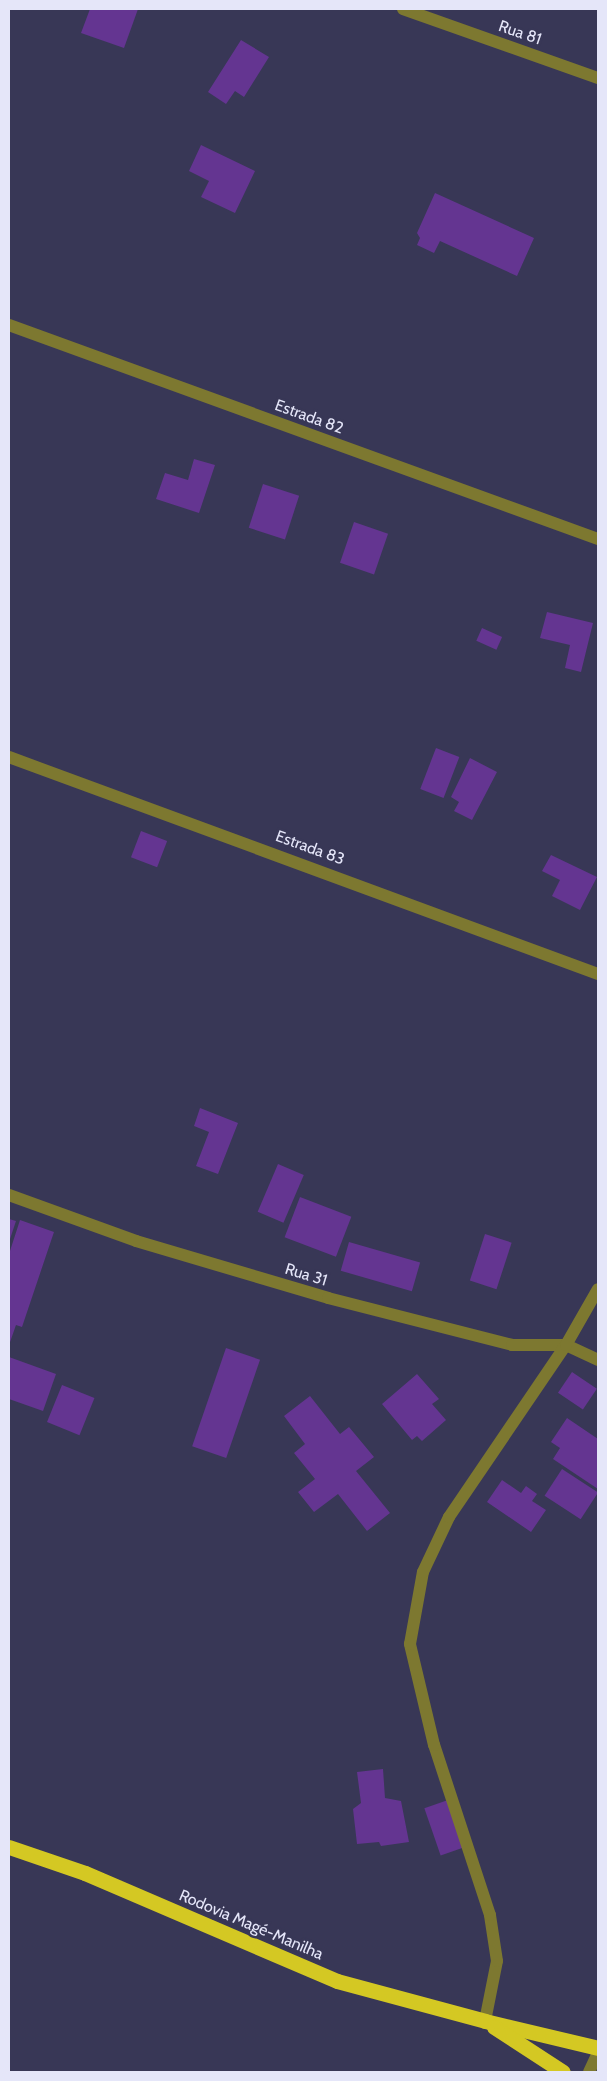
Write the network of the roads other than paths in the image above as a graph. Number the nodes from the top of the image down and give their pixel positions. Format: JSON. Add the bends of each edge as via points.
{"nodes":[{"id":1,"x":403,"y":9,"type":"edge"},
{"id":2,"x":598,"y":78,"type":"edge"},
{"id":3,"x":9,"y":325,"type":"edge"},
{"id":4,"x":598,"y":539,"type":"edge"},
{"id":5,"x":9,"y":757,"type":"edge"},
{"id":6,"x":598,"y":974,"type":"edge"},
{"id":7,"x":9,"y":1195,"type":"edge"},
{"id":8,"x":598,"y":1289,"type":"edge"},
{"id":9,"x":566,"y":1345,"type":"junction"},
{"id":10,"x":598,"y":1360,"type":"edge"},
{"id":11,"x":9,"y":1847,"type":"edge"},
{"id":12,"x":485,"y":2021,"type":"junction"},
{"id":13,"x":598,"y":2048,"type":"edge"},
{"id":14,"x":598,"y":2053,"type":"edge"},
{"id":15,"x":563,"y":2072,"type":"edge"},
{"id":16,"x":588,"y":2072,"type":"edge"}],
"edges":[{"from":1,"to":2,"type":"street","name":"Rua 81"},
{"from":3,"to":4,"type":"street","name":"Estrada 82"},
{"from":5,"to":6,"type":"street","name":"Estrada 83"},
{"from":7,"to":9,"type":"street","name":"Rua 31","via":[[136,1240],[328,1298],[512,1345]]},
{"from":8,"to":9,"type":"street"},
{"from":9,"to":10,"type":"street","name":"Rua 31"},
{"from":9,"to":12,"type":"street","via":[[449,1518],[423,1572],[410,1644],[434,1745],[490,1915],[497,1961]]},
{"from":11,"to":12,"type":"highway","name":"Rodovia Magé-Manilha","via":[[85,1874],[337,1981]]},
{"from":12,"to":13,"type":"highway","name":"Rodovia Magé-Manilha"},
{"from":12,"to":15,"type":"highway","name":"Rodovia Magé-Manilha"},
{"from":14,"to":16,"type":"street"}]}
